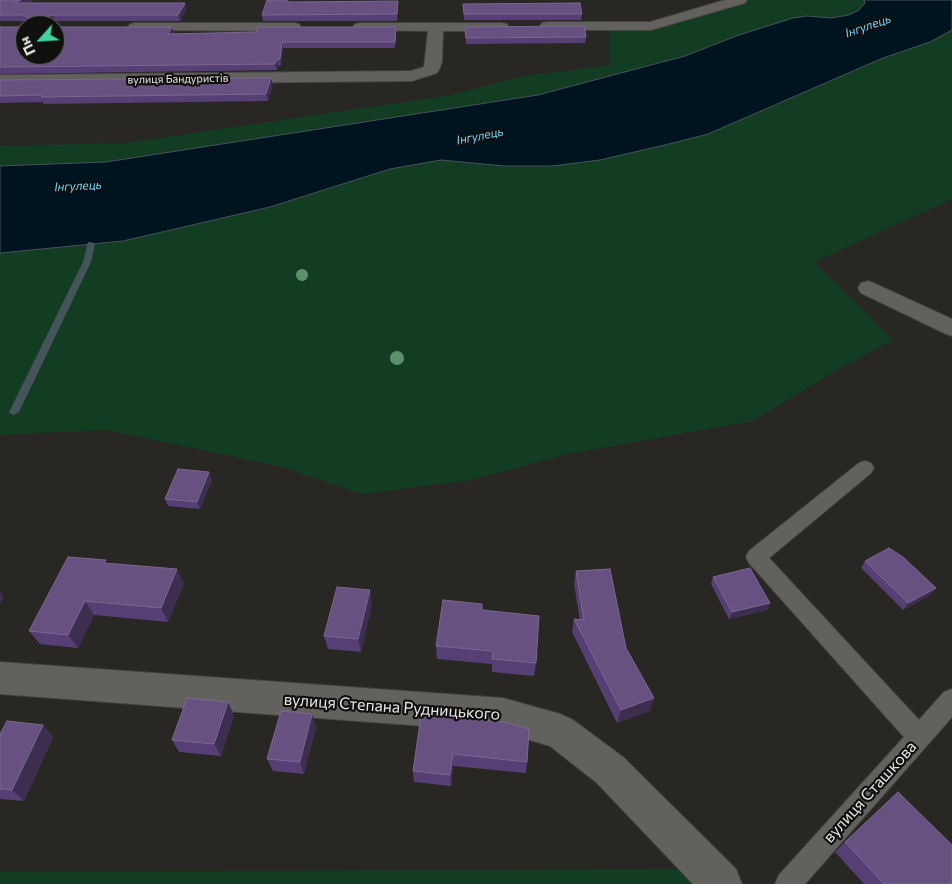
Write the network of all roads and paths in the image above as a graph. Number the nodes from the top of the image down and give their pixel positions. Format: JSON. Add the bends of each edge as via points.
{"nodes":[{"id":1,"x":740,"y":0,"type":"edge"},
{"id":2,"x":513,"y":26,"type":"edge"},
{"id":3,"x":532,"y":26,"type":"edge"},
{"id":4,"x":123,"y":27,"type":"edge"},
{"id":5,"x":309,"y":27,"type":"edge"},
{"id":6,"x":348,"y":27,"type":"edge"},
{"id":7,"x":436,"y":27,"type":"junction"},
{"id":8,"x":0,"y":80,"type":"edge"},
{"id":9,"x":869,"y":288,"type":"dead end"},
{"id":10,"x":952,"y":328,"type":"edge"},
{"id":11,"x":865,"y":468,"type":"dead end"},
{"id":12,"x":0,"y":678,"type":"edge"},
{"id":13,"x":952,"y":700,"type":"edge"},
{"id":14,"x":919,"y":737,"type":"junction"},
{"id":15,"x":721,"y":884,"type":"edge"},
{"id":16,"x":788,"y":884,"type":"edge"}],
"edges":[{"from":1,"to":3,"type":"street","via":[[651,26]]},
{"from":2,"to":7,"type":"street"},
{"from":4,"to":5,"type":"street"},
{"from":6,"to":7,"type":"street"},
{"from":7,"to":8,"type":"street","name":"вулиця Бандуристів","via":[[431,70],[412,76]]},
{"from":9,"to":10,"type":"street"},
{"from":11,"to":14,"type":"lane","via":[[756,557]]},
{"from":12,"to":15,"type":"street","name":"вулиця Степана Рудницького","via":[[503,715],[560,732],[610,770]]},
{"from":13,"to":14,"type":"lane","name":"вулиця Сташкова"},
{"from":14,"to":16,"type":"lane","name":"вулиця Сташкова"}]}
